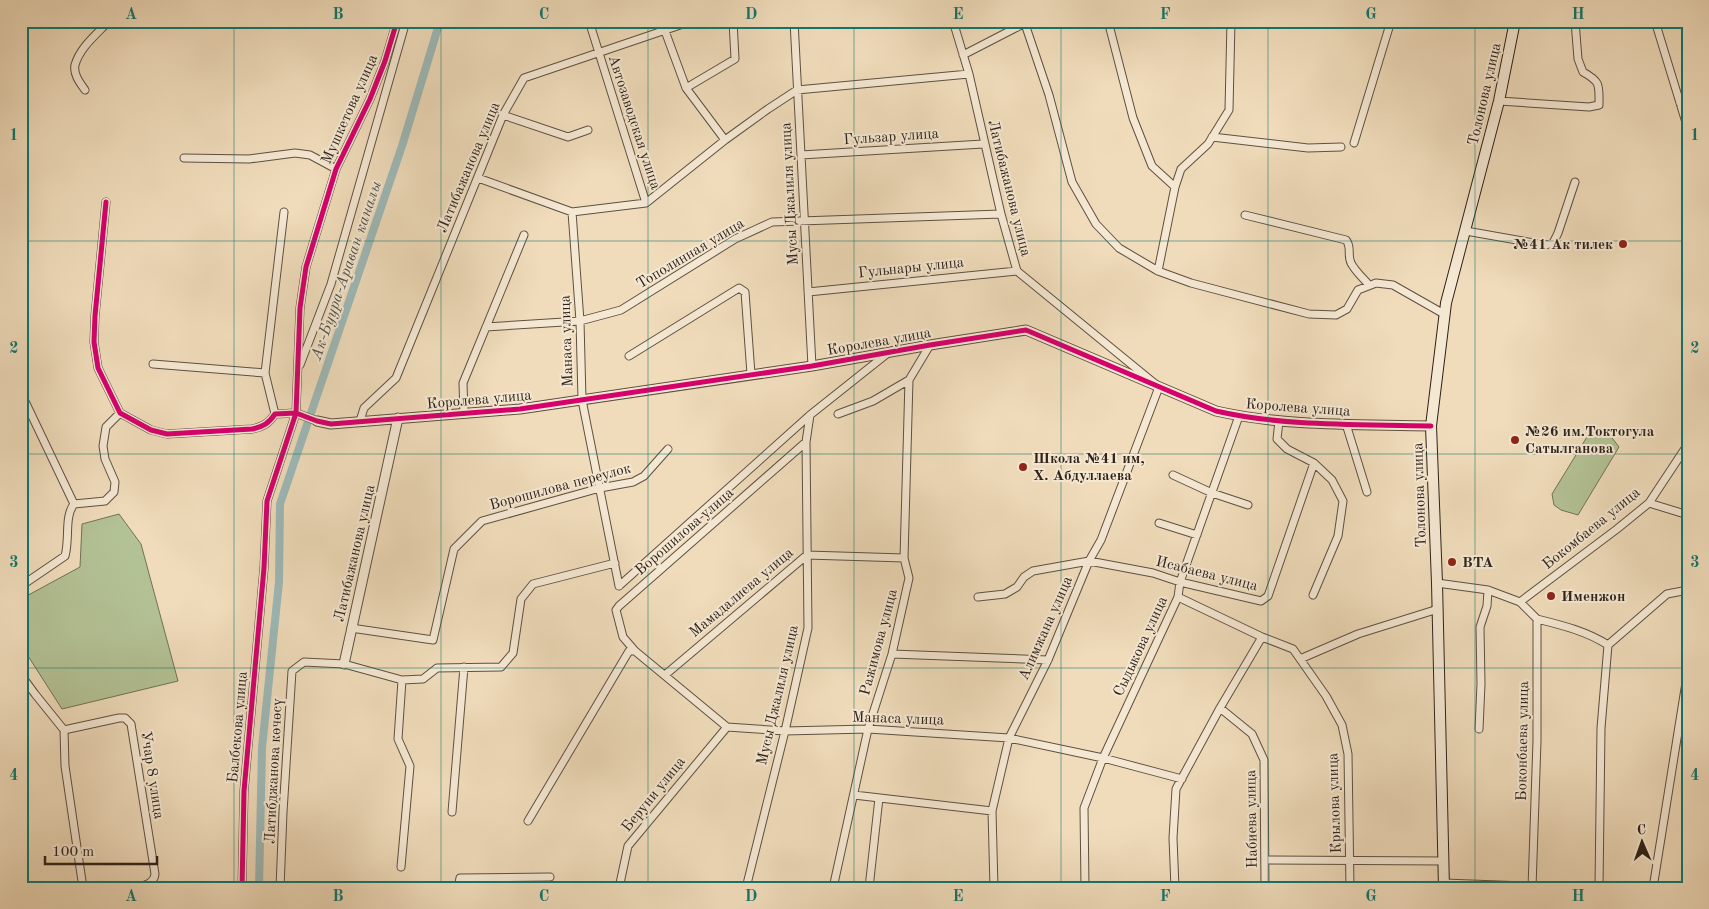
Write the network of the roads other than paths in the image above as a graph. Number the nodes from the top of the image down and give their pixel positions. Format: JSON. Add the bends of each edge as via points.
{"nodes":[{"id":1,"x":109,"y":21,"type":"edge"},
{"id":2,"x":397,"y":21,"type":"edge"},
{"id":3,"x":406,"y":21,"type":"edge"},
{"id":4,"x":589,"y":21,"type":"edge"},
{"id":5,"x":692,"y":21,"type":"edge"},
{"id":6,"x":733,"y":21,"type":"edge"},
{"id":7,"x":794,"y":21,"type":"edge"},
{"id":8,"x":953,"y":21,"type":"edge"},
{"id":9,"x":1108,"y":21,"type":"edge"},
{"id":10,"x":1231,"y":21,"type":"edge"},
{"id":11,"x":1391,"y":21,"type":"edge"},
{"id":12,"x":1514,"y":21,"type":"edge"},
{"id":13,"x":1575,"y":21,"type":"edge"},
{"id":14,"x":1654,"y":21,"type":"edge"},
{"id":15,"x":1027,"y":23,"type":"edge"},
{"id":16,"x":665,"y":31,"type":"junction"},
{"id":17,"x":598,"y":52,"type":"junction"},
{"id":18,"x":964,"y":55,"type":"junction"},
{"id":19,"x":969,"y":74,"type":"junction"},
{"id":20,"x":686,"y":88,"type":"junction"},
{"id":21,"x":85,"y":90,"type":"dead end"},
{"id":22,"x":798,"y":90,"type":"junction"},
{"id":23,"x":1688,"y":91,"type":"edge"},
{"id":24,"x":1499,"y":101,"type":"junction"},
{"id":25,"x":1680,"y":103,"type":"junction"},
{"id":26,"x":503,"y":116,"type":"junction"},
{"id":27,"x":1688,"y":129,"type":"edge"},
{"id":28,"x":588,"y":130,"type":"dead end"},
{"id":29,"x":1212,"y":137,"type":"junction"},
{"id":30,"x":725,"y":140,"type":"junction"},
{"id":31,"x":1354,"y":142,"type":"dead end"},
{"id":32,"x":984,"y":144,"type":"junction"},
{"id":33,"x":1341,"y":147,"type":"dead end"},
{"id":34,"x":801,"y":155,"type":"junction"},
{"id":35,"x":184,"y":158,"type":"dead end"},
{"id":36,"x":336,"y":169,"type":"junction"},
{"id":37,"x":478,"y":178,"type":"junction"},
{"id":38,"x":1575,"y":182,"type":"dead end"},
{"id":39,"x":1175,"y":187,"type":"junction"},
{"id":40,"x":106,"y":202,"type":"dead end"},
{"id":41,"x":646,"y":203,"type":"junction"},
{"id":42,"x":284,"y":212,"type":"dead end"},
{"id":43,"x":572,"y":212,"type":"junction"},
{"id":44,"x":1001,"y":214,"type":"junction"},
{"id":45,"x":1245,"y":215,"type":"dead end"},
{"id":46,"x":805,"y":222,"type":"junction"},
{"id":47,"x":1466,"y":231,"type":"junction"},
{"id":48,"x":524,"y":236,"type":"dead end"},
{"id":49,"x":1017,"y":271,"type":"junction"},
{"id":50,"x":1158,"y":271,"type":"junction"},
{"id":51,"x":1369,"y":285,"type":"junction"},
{"id":52,"x":808,"y":292,"type":"junction"},
{"id":53,"x":1444,"y":314,"type":"junction"},
{"id":54,"x":580,"y":320,"type":"junction"},
{"id":55,"x":486,"y":327,"type":"junction"},
{"id":56,"x":930,"y":345,"type":"junction"},
{"id":57,"x":888,"y":353,"type":"junction"},
{"id":58,"x":630,"y":356,"type":"dead end"},
{"id":59,"x":153,"y":364,"type":"dead end"},
{"id":60,"x":812,"y":366,"type":"junction"},
{"id":61,"x":298,"y":370,"type":"junction"},
{"id":62,"x":265,"y":373,"type":"junction"},
{"id":63,"x":751,"y":374,"type":"junction"},
{"id":64,"x":908,"y":380,"type":"junction"},
{"id":65,"x":1159,"y":387,"type":"junction"},
{"id":66,"x":21,"y":393,"type":"edge"},
{"id":67,"x":582,"y":400,"type":"junction"},
{"id":68,"x":120,"y":413,"type":"junction"},
{"id":69,"x":275,"y":414,"type":"junction"},
{"id":70,"x":299,"y":414,"type":"junction"},
{"id":71,"x":464,"y":414,"type":"junction"},
{"id":72,"x":810,"y":414,"type":"junction"},
{"id":73,"x":838,"y":414,"type":"dead end"},
{"id":74,"x":1239,"y":416,"type":"junction"},
{"id":75,"x":398,"y":418,"type":"junction"},
{"id":76,"x":317,"y":420,"type":"joint"},
{"id":77,"x":360,"y":421,"type":"junction"},
{"id":78,"x":1279,"y":421,"type":"junction"},
{"id":79,"x":1346,"y":424,"type":"junction"},
{"id":80,"x":1431,"y":426,"type":"junction"},
{"id":81,"x":806,"y":442,"type":"junction"},
{"id":82,"x":1688,"y":444,"type":"edge"},
{"id":83,"x":668,"y":449,"type":"dead end"},
{"id":84,"x":1314,"y":463,"type":"junction"},
{"id":85,"x":1173,"y":475,"type":"dead end"},
{"id":86,"x":600,"y":488,"type":"junction"},
{"id":87,"x":1367,"y":492,"type":"dead end"},
{"id":88,"x":1212,"y":493,"type":"junction"},
{"id":89,"x":1649,"y":503,"type":"junction"},
{"id":90,"x":74,"y":504,"type":"junction"},
{"id":91,"x":1248,"y":505,"type":"dead end"},
{"id":92,"x":1688,"y":515,"type":"edge"},
{"id":93,"x":1159,"y":523,"type":"dead end"},
{"id":94,"x":1197,"y":535,"type":"junction"},
{"id":95,"x":806,"y":555,"type":"junction"},
{"id":96,"x":904,"y":558,"type":"junction"},
{"id":97,"x":1090,"y":561,"type":"junction"},
{"id":98,"x":615,"y":563,"type":"junction"},
{"id":99,"x":264,"y":568,"type":"joint"},
{"id":100,"x":1180,"y":582,"type":"junction"},
{"id":101,"x":1437,"y":583,"type":"junction"},
{"id":102,"x":22,"y":585,"type":"edge"},
{"id":103,"x":619,"y":586,"type":"joint"},
{"id":104,"x":1488,"y":590,"type":"junction"},
{"id":105,"x":1688,"y":590,"type":"edge"},
{"id":106,"x":1313,"y":595,"type":"dead end"},
{"id":107,"x":978,"y":596,"type":"dead end"},
{"id":108,"x":1178,"y":597,"type":"junction"},
{"id":109,"x":1520,"y":602,"type":"junction"},
{"id":110,"x":1438,"y":609,"type":"junction"},
{"id":111,"x":1537,"y":619,"type":"junction"},
{"id":112,"x":351,"y":628,"type":"junction"},
{"id":113,"x":1262,"y":637,"type":"junction"},
{"id":114,"x":1608,"y":645,"type":"junction"},
{"id":115,"x":635,"y":652,"type":"junction"},
{"id":116,"x":892,"y":654,"type":"junction"},
{"id":117,"x":1048,"y":660,"type":"junction"},
{"id":118,"x":1300,"y":660,"type":"junction"},
{"id":119,"x":304,"y":662,"type":"joint"},
{"id":120,"x":344,"y":664,"type":"junction"},
{"id":121,"x":464,"y":667,"type":"junction"},
{"id":122,"x":1688,"y":670,"type":"edge"},
{"id":123,"x":21,"y":675,"type":"edge"},
{"id":124,"x":665,"y":675,"type":"junction"},
{"id":125,"x":402,"y":680,"type":"junction"},
{"id":126,"x":1220,"y":708,"type":"junction"},
{"id":127,"x":726,"y":727,"type":"junction"},
{"id":128,"x":868,"y":729,"type":"junction"},
{"id":129,"x":1479,"y":729,"type":"dead end"},
{"id":130,"x":64,"y":730,"type":"junction"},
{"id":131,"x":785,"y":731,"type":"junction"},
{"id":132,"x":1009,"y":738,"type":"junction"},
{"id":133,"x":1103,"y":758,"type":"junction"},
{"id":134,"x":1182,"y":779,"type":"junction"},
{"id":135,"x":854,"y":795,"type":"junction"},
{"id":136,"x":879,"y":798,"type":"junction"},
{"id":137,"x":992,"y":811,"type":"junction"},
{"id":138,"x":452,"y":812,"type":"dead end"},
{"id":139,"x":528,"y":821,"type":"dead end"},
{"id":140,"x":1265,"y":860,"type":"junction"},
{"id":141,"x":1350,"y":860,"type":"junction"},
{"id":142,"x":1444,"y":861,"type":"junction"},
{"id":143,"x":401,"y":867,"type":"dead end"},
{"id":144,"x":550,"y":877,"type":"dead end"},
{"id":145,"x":1444,"y":886,"type":"edge"},
{"id":146,"x":83,"y":888,"type":"edge"},
{"id":147,"x":136,"y":888,"type":"edge"},
{"id":148,"x":242,"y":888,"type":"edge"},
{"id":149,"x":280,"y":888,"type":"edge"},
{"id":150,"x":458,"y":888,"type":"edge"},
{"id":151,"x":618,"y":888,"type":"edge"},
{"id":152,"x":746,"y":888,"type":"edge"},
{"id":153,"x":833,"y":888,"type":"edge"},
{"id":154,"x":868,"y":888,"type":"edge"},
{"id":155,"x":994,"y":888,"type":"edge"},
{"id":156,"x":1085,"y":888,"type":"edge"},
{"id":157,"x":1175,"y":888,"type":"edge"},
{"id":158,"x":1265,"y":888,"type":"edge"},
{"id":159,"x":1350,"y":888,"type":"edge"},
{"id":160,"x":1532,"y":888,"type":"edge"},
{"id":161,"x":1548,"y":888,"type":"edge"},
{"id":162,"x":1599,"y":888,"type":"edge"},
{"id":163,"x":1653,"y":888,"type":"edge"}],
"edges":[{"from":1,"to":21,"type":"street","via":[[84,48],[75,66],[77,79]]},
{"from":2,"to":36,"type":"street","name":"Мушкетова улица","via":[[370,99]]},
{"from":3,"to":61,"type":"street","via":[[331,284]]},
{"from":4,"to":17,"type":"street","name":"Автозаводская улица"},
{"from":5,"to":16,"type":"street","name":"Латибажанова улица"},
{"from":6,"to":20,"type":"street","via":[[735,59]]},
{"from":7,"to":22,"type":"street","name":"Мусы Джалиля улица"},
{"from":8,"to":18,"type":"street","name":"Латибажанова улица"},
{"from":9,"to":39,"type":"street","via":[[1133,118],[1152,166]]},
{"from":10,"to":29,"type":"street","via":[[1230,110]]},
{"from":11,"to":31,"type":"street"},
{"from":12,"to":24,"type":"main road","name":"Толонова улица"},
{"from":13,"to":24,"type":"street","via":[[1578,59],[1583,72],[1595,79],[1599,105]]},
{"from":14,"to":25,"type":"street"},
{"from":15,"to":18,"type":"street"},
{"from":15,"to":50,"type":"street","via":[[1072,182],[1096,224],[1119,248]]},
{"from":16,"to":17,"type":"street","name":"Латибажанова улица"},
{"from":16,"to":20,"type":"street"},
{"from":17,"to":26,"type":"street","name":"Латибажанова улица","via":[[524,78]]},
{"from":17,"to":41,"type":"street","name":"Автозаводская улица"},
{"from":18,"to":19,"type":"street","name":"Латибажанова улица"},
{"from":19,"to":22,"type":"street"},
{"from":19,"to":32,"type":"street","name":"Латибажанова улица"},
{"from":20,"to":30,"type":"street"},
{"from":22,"to":30,"type":"street"},
{"from":22,"to":34,"type":"street","name":"Мусы Джалиля улица"},
{"from":23,"to":25,"type":"street"},
{"from":24,"to":47,"type":"main road","name":"Толонова улица"},
{"from":25,"to":27,"type":"street"},
{"from":26,"to":28,"type":"street","via":[[568,137]]},
{"from":26,"to":37,"type":"street","name":"Латибажанова улица"},
{"from":29,"to":33,"type":"street","via":[[1308,148]]},
{"from":29,"to":39,"type":"street","via":[[1181,169]]},
{"from":30,"to":41,"type":"street"},
{"from":32,"to":34,"type":"street","name":"Гульзар улица"},
{"from":32,"to":44,"type":"street","name":"Латибажанова улица"},
{"from":34,"to":46,"type":"street","name":"Мусы Джалиля улица"},
{"from":35,"to":36,"type":"street","via":[[249,159],[295,153],[310,155]]},
{"from":36,"to":61,"type":"street","name":"Мушкетова улица","via":[[306,267],[300,308]]},
{"from":37,"to":43,"type":"street"},
{"from":37,"to":77,"type":"street","name":"Латибажанова улица","via":[[396,378],[364,408]]},
{"from":38,"to":47,"type":"street","via":[[1553,243],[1545,245]]},
{"from":39,"to":50,"type":"street"},
{"from":40,"to":68,"type":"street","via":[[94,342],[98,368]]},
{"from":41,"to":43,"type":"street"},
{"from":42,"to":62,"type":"street"},
{"from":43,"to":54,"type":"street","name":"Манаса улица"},
{"from":44,"to":46,"type":"street","name":"Тополинная улица"},
{"from":44,"to":49,"type":"street","name":"Латибажанова улица"},
{"from":45,"to":51,"type":"street","via":[[1346,240],[1351,263]]},
{"from":46,"to":52,"type":"street","name":"Мусы Джалиля улица"},
{"from":46,"to":54,"type":"street","name":"Тополинная улица","via":[[772,222],[735,239],[621,310]]},
{"from":47,"to":53,"type":"main road","name":"Толонова улица"},
{"from":48,"to":55,"type":"street"},
{"from":49,"to":52,"type":"street","name":"Гульнары улица"},
{"from":49,"to":65,"type":"street","name":"Латибажанова улица"},
{"from":50,"to":51,"type":"street","via":[[1191,283],[1309,314],[1336,315],[1347,309],[1358,290]]},
{"from":51,"to":53,"type":"street","via":[[1392,285]]},
{"from":52,"to":60,"type":"street","name":"Мусы Джалиля улица"},
{"from":53,"to":80,"type":"main road","name":"Толонова улица"},
{"from":54,"to":55,"type":"street","name":"Тополинная улица"},
{"from":54,"to":67,"type":"street","name":"Манаса улица"},
{"from":55,"to":71,"type":"street","via":[[463,383]]},
{"from":56,"to":57,"type":"street","name":"Королева улица"},
{"from":56,"to":64,"type":"street"},
{"from":56,"to":65,"type":"street","name":"Королева улица","via":[[1026,330]]},
{"from":57,"to":60,"type":"street","name":"Королева улица"},
{"from":57,"to":72,"type":"street","name":"Ворошилова улица"},
{"from":58,"to":63,"type":"street","via":[[739,288],[745,292]]},
{"from":59,"to":62,"type":"street"},
{"from":60,"to":63,"type":"street","name":"Королева улица"},
{"from":61,"to":70,"type":"street","name":"Мушкетова улица"},
{"from":62,"to":69,"type":"street"},
{"from":63,"to":67,"type":"street","name":"Королева улица"},
{"from":64,"to":73,"type":"street","via":[[873,401]]},
{"from":64,"to":96,"type":"street","name":"Ражимова улица"},
{"from":65,"to":74,"type":"street","name":"Королева улица","via":[[1216,411]]},
{"from":65,"to":97,"type":"street","name":"Алимжана улица"},
{"from":66,"to":90,"type":"street"},
{"from":67,"to":71,"type":"street","name":"Королева улица"},
{"from":67,"to":86,"type":"street","name":"Манаса улица"},
{"from":68,"to":69,"type":"street","via":[[151,430],[166,434],[252,429],[262,427]]},
{"from":68,"to":90,"type":"street","via":[[106,427],[103,446],[115,482],[114,492],[105,501]]},
{"from":69,"to":70,"type":"street"},
{"from":70,"to":76,"type":"street"},
{"from":70,"to":99,"type":"street","name":"Мушкетова улица","via":[[267,501]]},
{"from":71,"to":75,"type":"street","name":"Королева улица"},
{"from":72,"to":81,"type":"street","name":"Мусы Джалиля улица"},
{"from":72,"to":103,"type":"street","name":"Ворошилова улица"},
{"from":74,"to":78,"type":"street","name":"Королева улица"},
{"from":74,"to":88,"type":"street","name":"Сыдыкова улица"},
{"from":75,"to":77,"type":"street","name":"Королева улица"},
{"from":75,"to":112,"type":"street","name":"Латибажанова улица"},
{"from":76,"to":77,"type":"street","name":"Королева улица","via":[[331,424]]},
{"from":78,"to":79,"type":"street","name":"Королева улица"},
{"from":78,"to":84,"type":"street","via":[[1277,439]]},
{"from":79,"to":80,"type":"street","name":"Королева улица"},
{"from":79,"to":87,"type":"street"},
{"from":80,"to":101,"type":"main road","name":"Толонова улица"},
{"from":81,"to":95,"type":"street","name":"Мусы Джалиля улица"},
{"from":81,"to":115,"type":"street","name":"Ворошилова улица","via":[[619,606],[616,610],[623,637]]},
{"from":82,"to":89,"type":"street","name":"Бокомбаева улица"},
{"from":83,"to":86,"type":"street","name":"Ворошилова переулок","via":[[644,476],[633,482]]},
{"from":84,"to":100,"type":"street","name":"Исабаева улица","via":[[1268,596],[1261,601]]},
{"from":84,"to":106,"type":"street","via":[[1332,480],[1343,501],[1338,536]]},
{"from":85,"to":88,"type":"street"},
{"from":86,"to":98,"type":"street","name":"Манаса улица"},
{"from":86,"to":112,"type":"street","name":"Ворошилова переулок","via":[[482,522],[454,549],[433,640]]},
{"from":88,"to":91,"type":"street"},
{"from":88,"to":94,"type":"street","name":"Сыдыкова улица"},
{"from":89,"to":92,"type":"street"},
{"from":89,"to":109,"type":"street","name":"Бокомбаева улица"},
{"from":90,"to":102,"type":"street","via":[[69,510],[65,556]]},
{"from":93,"to":94,"type":"street"},
{"from":94,"to":100,"type":"street","name":"Сыдыкова улица"},
{"from":95,"to":96,"type":"street","name":"Мамадалиева улица"},
{"from":95,"to":124,"type":"street","name":"Мамадалиева улица"},
{"from":95,"to":131,"type":"street","name":"Мусы Джалиля улица","via":[[808,628]]},
{"from":96,"to":116,"type":"street","name":"Ражимова улица","via":[[909,578]]},
{"from":97,"to":100,"type":"street","name":"Исабаева улица","via":[[1153,573]]},
{"from":97,"to":107,"type":"street","via":[[1033,571],[1005,594]]},
{"from":97,"to":117,"type":"street","name":"Алимжана улица"},
{"from":98,"to":103,"type":"street","name":"Манаса улица"},
{"from":98,"to":121,"type":"street","name":"Ворошилова улица","via":[[533,584],[521,599],[513,653],[501,667]]},
{"from":99,"to":148,"type":"street","name":"Балбекова улица","via":[[244,791]]},
{"from":100,"to":108,"type":"street","name":"Сыдыкова улица"},
{"from":101,"to":104,"type":"street"},
{"from":101,"to":110,"type":"main road","name":"Толонова улица"},
{"from":104,"to":109,"type":"street"},
{"from":104,"to":129,"type":"street","via":[[1488,606],[1480,627]]},
{"from":105,"to":114,"type":"street","via":[[1667,594]]},
{"from":108,"to":113,"type":"street","name":"Крылова улица"},
{"from":108,"to":133,"type":"street","name":"Сыдыкова улица"},
{"from":109,"to":111,"type":"street"},
{"from":110,"to":118,"type":"street","via":[[1358,634]]},
{"from":110,"to":142,"type":"main road","name":"Толонова улица"},
{"from":111,"to":114,"type":"street","via":[[1588,634]]},
{"from":111,"to":160,"type":"street","name":"Боконбаева улица"},
{"from":112,"to":120,"type":"street","name":"Латибажанова улица"},
{"from":113,"to":118,"type":"street","name":"Крылова улица","via":[[1293,648]]},
{"from":113,"to":126,"type":"street"},
{"from":114,"to":162,"type":"street","via":[[1601,728]]},
{"from":115,"to":124,"type":"street"},
{"from":115,"to":139,"type":"street","via":[[629,651]]},
{"from":116,"to":117,"type":"street"},
{"from":116,"to":128,"type":"street","name":"Ражимова улица"},
{"from":117,"to":132,"type":"street","name":"Алимжана улица"},
{"from":118,"to":141,"type":"street","name":"Крылова улица","via":[[1342,724],[1348,754]]},
{"from":119,"to":120,"type":"street","name":"Ворошилова улица"},
{"from":119,"to":149,"type":"street","name":"Латибджанова көчөсү","via":[[292,671]]},
{"from":120,"to":125,"type":"street","name":"Ворошилова улица"},
{"from":121,"to":125,"type":"street","name":"Ворошилова улица","via":[[437,668],[423,679]]},
{"from":121,"to":138,"type":"street"},
{"from":122,"to":163,"type":"street"},
{"from":123,"to":130,"type":"street"},
{"from":124,"to":127,"type":"street"},
{"from":125,"to":143,"type":"street","via":[[398,739],[410,766]]},
{"from":126,"to":134,"type":"street"},
{"from":126,"to":140,"type":"street","name":"Набиева улица","via":[[1252,734],[1264,760]]},
{"from":127,"to":131,"type":"street","name":"Манаса улица"},
{"from":127,"to":151,"type":"street","name":"Беруни улица","via":[[628,846]]},
{"from":128,"to":131,"type":"street","name":"Манаса улица"},
{"from":128,"to":132,"type":"street","name":"Манаса улица"},
{"from":128,"to":135,"type":"street","name":"Ражимова улица"},
{"from":130,"to":146,"type":"street","via":[[65,766]]},
{"from":130,"to":147,"type":"street","name":"Учар 8 улица","via":[[119,718],[125,718],[131,724],[155,874],[152,882]]},
{"from":131,"to":152,"type":"street","name":"Мусы Джалиля улица"},
{"from":132,"to":133,"type":"street","name":"Манаса улица"},
{"from":132,"to":137,"type":"street","name":"Алимжана улица"},
{"from":133,"to":134,"type":"street","name":"Манаса улица"},
{"from":133,"to":156,"type":"street","name":"Сыдыкова улица","via":[[1084,808]]},
{"from":134,"to":157,"type":"street","via":[[1175,798]]},
{"from":135,"to":136,"type":"street"},
{"from":135,"to":153,"type":"street","name":"Ражимова улица"},
{"from":136,"to":137,"type":"street"},
{"from":136,"to":154,"type":"street"},
{"from":137,"to":155,"type":"street","name":"Алимжана улица"},
{"from":140,"to":141,"type":"street"},
{"from":140,"to":158,"type":"street","name":"Набиева улица"},
{"from":141,"to":142,"type":"street"},
{"from":141,"to":159,"type":"street","name":"Крылова улица"},
{"from":142,"to":145,"type":"main road","name":"Толонова улица"},
{"from":144,"to":150,"type":"street","via":[[460,878]]},
{"from":145,"to":160,"type":"street"},
{"from":160,"to":161,"type":"street"}]}
